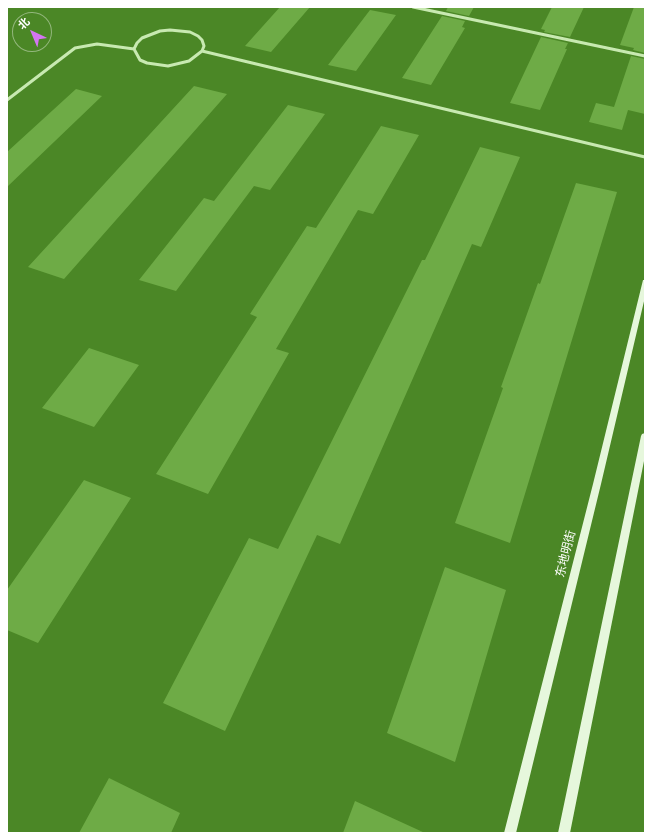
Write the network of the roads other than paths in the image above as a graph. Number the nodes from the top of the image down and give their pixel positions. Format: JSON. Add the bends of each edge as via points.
{"nodes":[{"id":1,"x":413,"y":7,"type":"edge"},
{"id":2,"x":134,"y":49,"type":"junction"},
{"id":3,"x":202,"y":52,"type":"junction"},
{"id":4,"x":645,"y":56,"type":"edge"},
{"id":5,"x":7,"y":100,"type":"edge"},
{"id":6,"x":645,"y":157,"type":"edge"},
{"id":7,"x":645,"y":282,"type":"edge"},
{"id":8,"x":645,"y":436,"type":"edge"},
{"id":9,"x":510,"y":833,"type":"edge"},
{"id":10,"x":564,"y":833,"type":"edge"}],
"edges":[{"from":1,"to":4,"type":"street"},
{"from":2,"to":3,"type":"street","via":[[140,60],[157,66],[179,65]]},
{"from":2,"to":3,"type":"street","via":[[142,38],[155,32],[170,30],[190,32],[198,36],[204,46]]},
{"from":2,"to":5,"type":"street","via":[[97,44],[75,48]]},
{"from":3,"to":6,"type":"street"},
{"from":7,"to":9,"type":"main road","name":"东地明街"},
{"from":8,"to":10,"type":"main road"}]}
